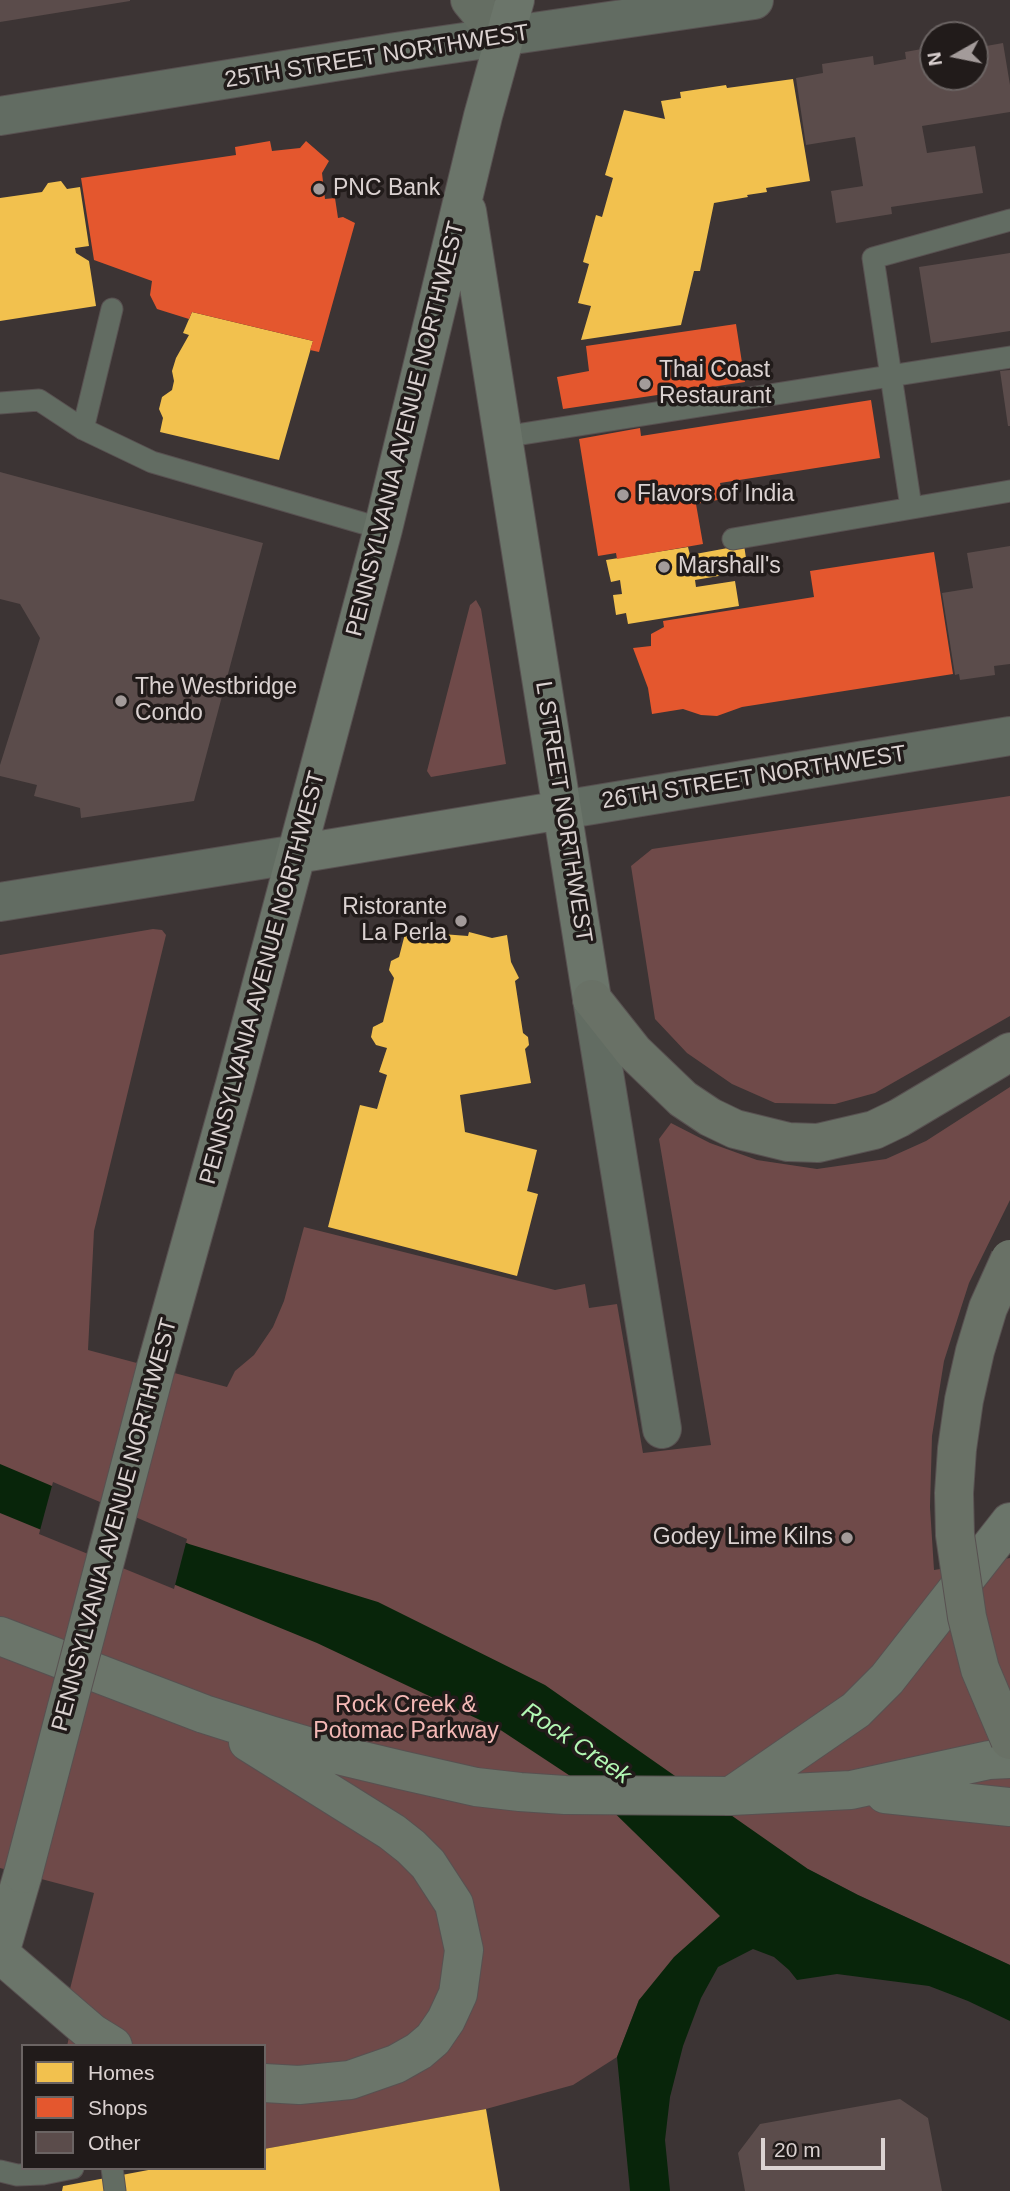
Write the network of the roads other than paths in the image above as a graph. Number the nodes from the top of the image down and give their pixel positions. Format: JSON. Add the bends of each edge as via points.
{"nodes":[{"id":1,"x":470,"y":0,"type":"edge"},
{"id":2,"x":515,"y":0,"type":"edge"},
{"id":3,"x":754,"y":0,"type":"edge"},
{"id":4,"x":505,"y":37,"type":"junction"},
{"id":5,"x":0,"y":116,"type":"edge"},
{"id":6,"x":464,"y":195,"type":"junction"},
{"id":7,"x":1010,"y":220,"type":"edge"},
{"id":8,"x":112,"y":309,"type":"dead end"},
{"id":9,"x":1010,"y":357,"type":"edge"},
{"id":10,"x":891,"y":376,"type":"junction"},
{"id":11,"x":0,"y":403,"type":"edge"},
{"id":12,"x":83,"y":429,"type":"junction"},
{"id":13,"x":503,"y":437,"type":"junction"},
{"id":14,"x":1010,"y":491,"type":"edge"},
{"id":15,"x":911,"y":507,"type":"junction"},
{"id":16,"x":383,"y":529,"type":"junction"},
{"id":17,"x":733,"y":539,"type":"dead end"},
{"id":18,"x":1010,"y":736,"type":"edge"},
{"id":19,"x":562,"y":810,"type":"junction"},
{"id":20,"x":297,"y":854,"type":"junction"},
{"id":21,"x":0,"y":902,"type":"edge"},
{"id":22,"x":592,"y":999,"type":"junction"},
{"id":23,"x":1010,"y":1052,"type":"edge"},
{"id":24,"x":1010,"y":1259,"type":"edge"},
{"id":25,"x":662,"y":1429,"type":"dead end"},
{"id":26,"x":1010,"y":1522,"type":"edge"},
{"id":27,"x":0,"y":1636,"type":"edge"},
{"id":28,"x":204,"y":1714,"type":"junction"},
{"id":29,"x":1010,"y":1740,"type":"edge"},
{"id":30,"x":1010,"y":1759,"type":"edge"},
{"id":31,"x":851,"y":1790,"type":"junction"},
{"id":32,"x":731,"y":1796,"type":"junction"},
{"id":33,"x":1010,"y":1807,"type":"edge"},
{"id":34,"x":0,"y":1953,"type":"edge"},
{"id":35,"x":110,"y":2044,"type":"edge"},
{"id":36,"x":266,"y":2083,"type":"edge"},
{"id":37,"x":57,"y":2170,"type":"edge"},
{"id":38,"x":112,"y":2170,"type":"edge"},
{"id":39,"x":0,"y":2171,"type":"edge"},
{"id":40,"x":115,"y":2191,"type":"edge"}],
"edges":[{"from":1,"to":4,"type":"main road"},
{"from":2,"to":4,"type":"main road","name":"PENNSYLVANIA AVENUE NORTHWEST"},
{"from":3,"to":4,"type":"street","name":"25TH STREET NORTHWEST"},
{"from":4,"to":5,"type":"street","name":"25TH STREET NORTHWEST"},
{"from":4,"to":6,"type":"main road","name":"PENNSYLVANIA AVENUE NORTHWEST"},
{"from":6,"to":13,"type":"main road","name":"L STREET NORTHWEST"},
{"from":6,"to":16,"type":"main road","name":"PENNSYLVANIA AVENUE NORTHWEST"},
{"from":7,"to":10,"type":"lane","via":[[873,258]]},
{"from":8,"to":12,"type":"lane"},
{"from":9,"to":10,"type":"lane"},
{"from":10,"to":13,"type":"lane"},
{"from":10,"to":15,"type":"lane"},
{"from":11,"to":12,"type":"lane","via":[[39,400]]},
{"from":12,"to":16,"type":"lane","via":[[152,462]]},
{"from":13,"to":19,"type":"main road","name":"L STREET NORTHWEST"},
{"from":14,"to":15,"type":"lane"},
{"from":15,"to":17,"type":"lane"},
{"from":16,"to":20,"type":"main road","name":"PENNSYLVANIA AVENUE NORTHWEST"},
{"from":18,"to":19,"type":"street","name":"26TH STREET NORTHWEST"},
{"from":19,"to":20,"type":"main road","name":"26TH STREET NORTHWEST"},
{"from":19,"to":22,"type":"main road","name":"L STREET NORTHWEST"},
{"from":20,"to":21,"type":"street","name":"26TH STREET NORTHWEST"},
{"from":20,"to":34,"type":"main road","name":"PENNSYLVANIA AVENUE NORTHWEST","bridge":true},
{"from":22,"to":23,"type":"highway","via":[[634,1052],[683,1099],[736,1129],[788,1142],[818,1143],[874,1130]]},
{"from":22,"to":25,"type":"street","name":"L STREET NORTHWEST"},
{"from":24,"to":29,"type":"highway","bridge":true,"via":[[975,1351],[964,1400],[954,1493],[967,1617],[980,1669]]},
{"from":26,"to":32,"type":"main road","via":[[887,1679],[856,1710]]},
{"from":27,"to":28,"type":"main road"},
{"from":28,"to":32,"type":"main road","via":[[338,1755],[476,1787],[565,1795]]},
{"from":28,"to":36,"type":"main road","via":[[411,1847],[454,1904],[462,1938],[458,1994],[446,2020],[419,2051],[350,2080],[324,2085]]},
{"from":30,"to":31,"type":"main road"},
{"from":31,"to":32,"type":"main road"},
{"from":31,"to":33,"type":"main road"},
{"from":34,"to":35,"type":"main road"},
{"from":37,"to":39,"type":"lane","via":[[17,2175]]},
{"from":38,"to":40,"type":"lane"}]}
